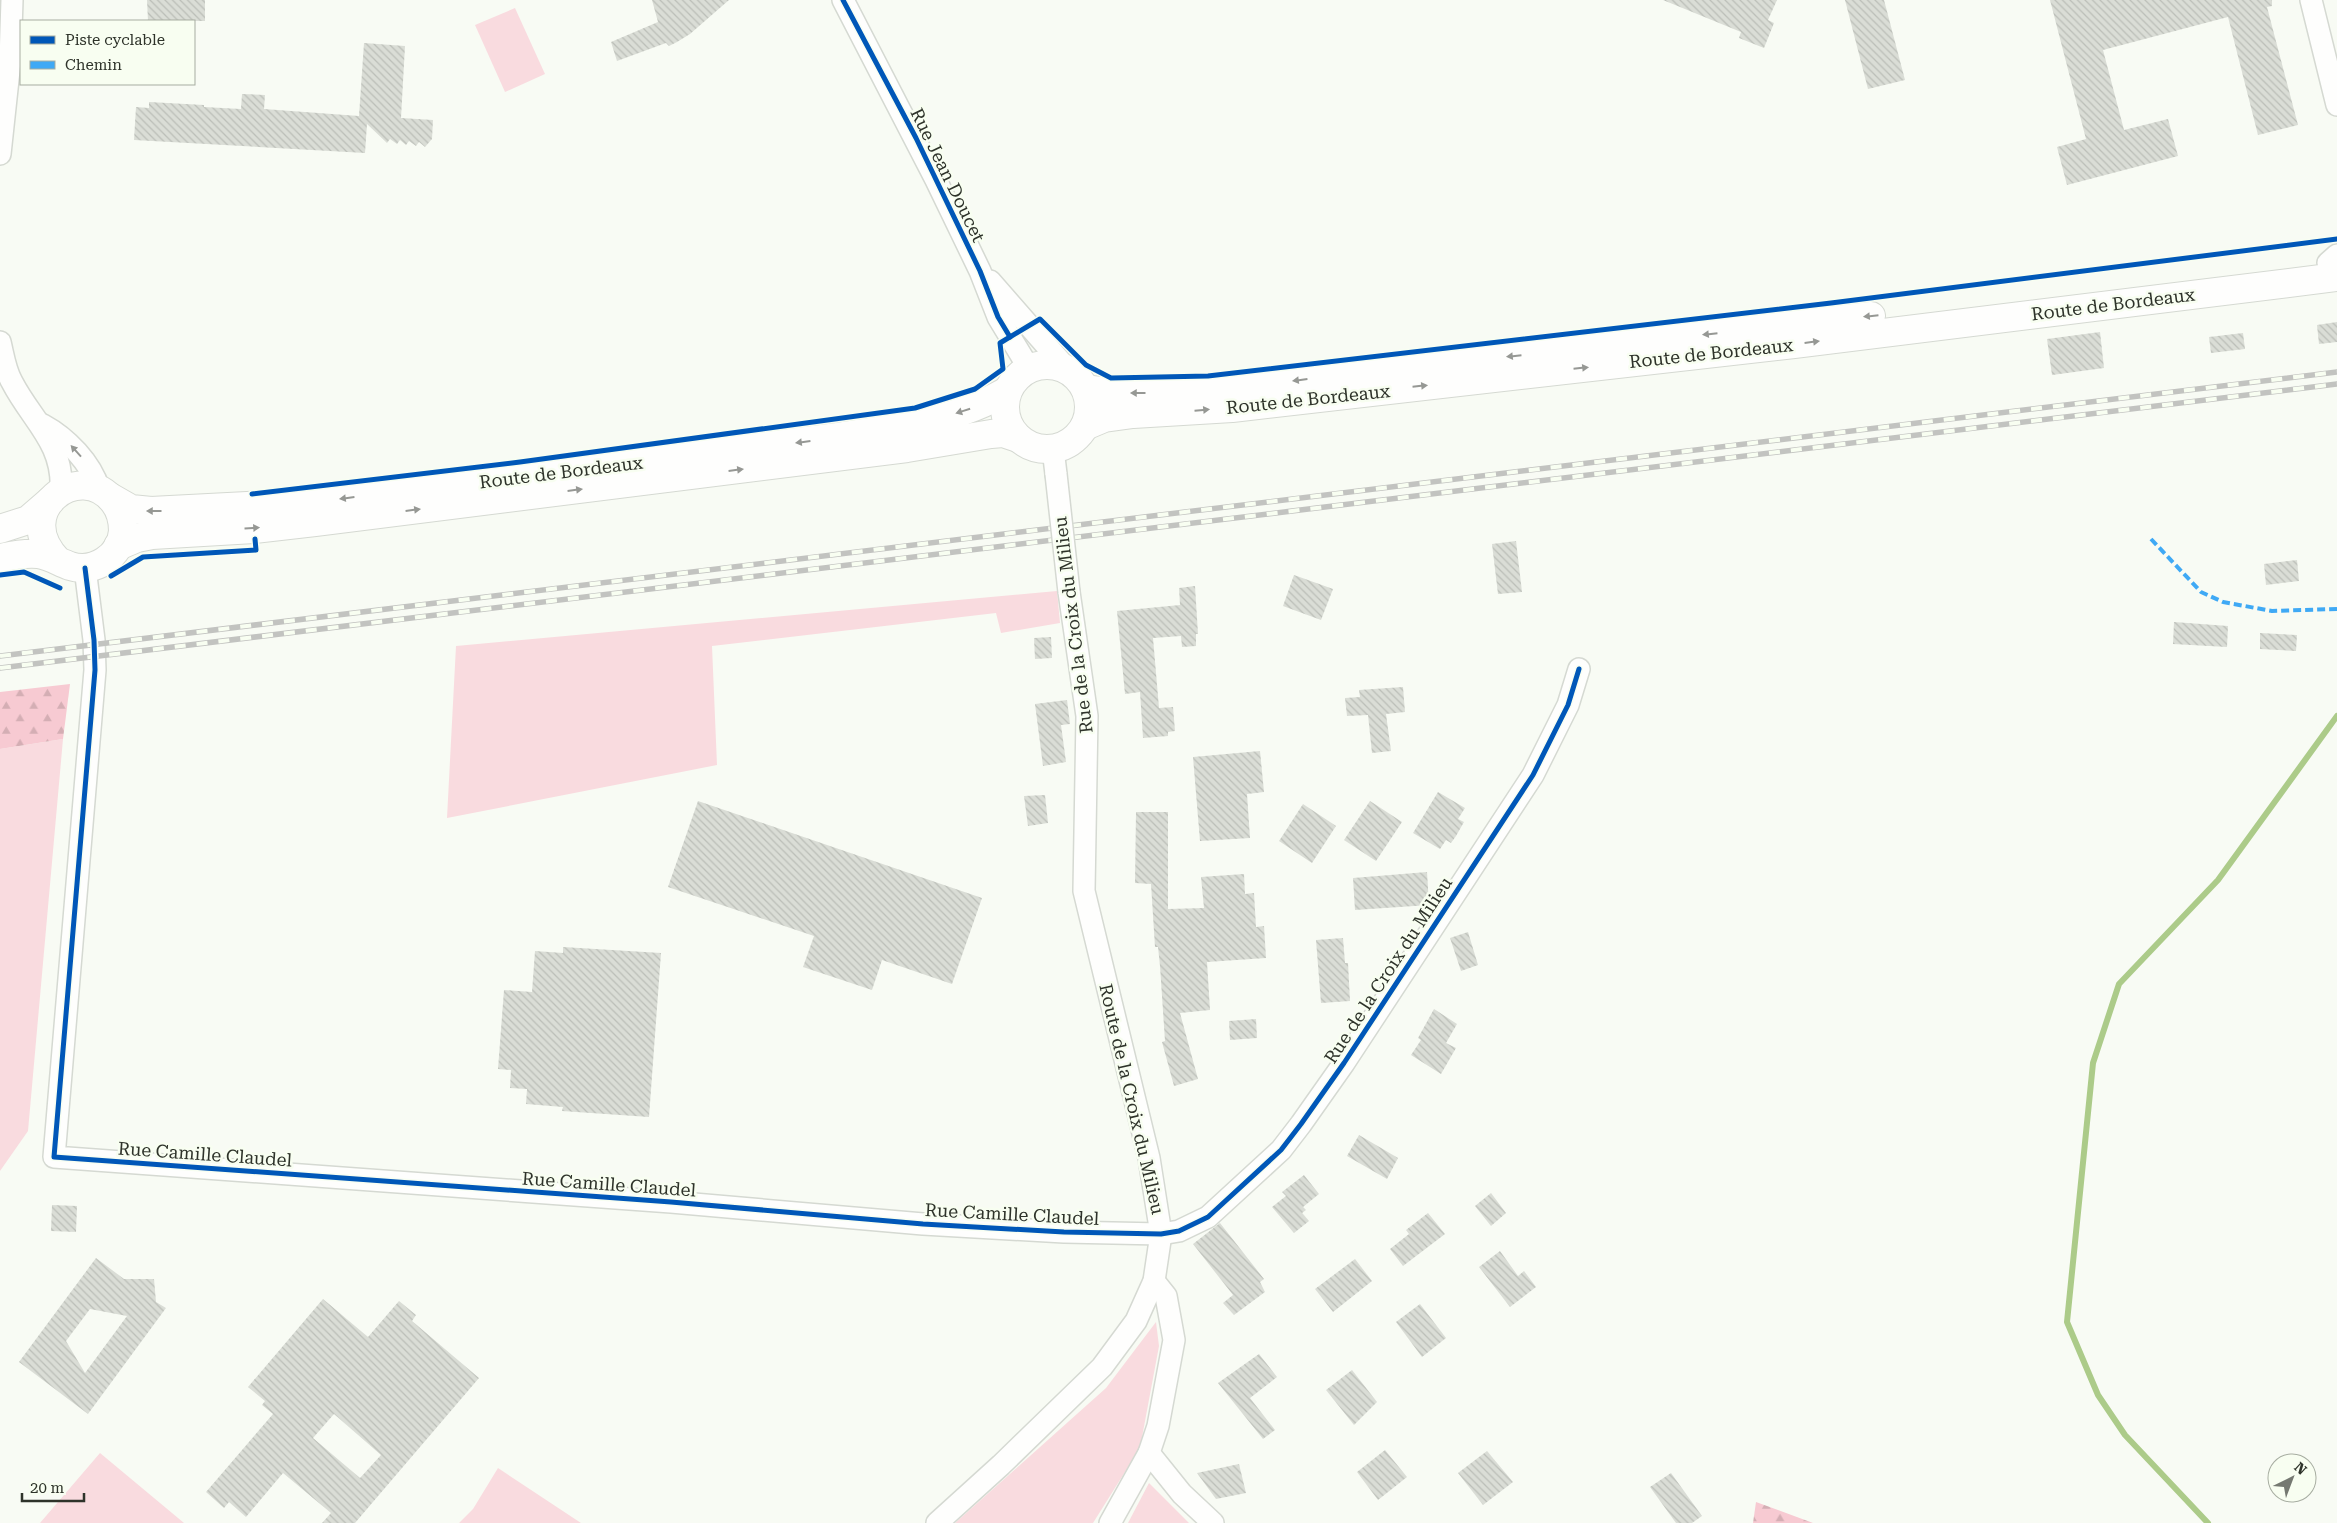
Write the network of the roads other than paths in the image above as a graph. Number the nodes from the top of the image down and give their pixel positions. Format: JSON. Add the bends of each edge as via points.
{"nodes":[{"id":1,"x":12,"y":0,"type":"edge"},
{"id":2,"x":843,"y":0,"type":"edge"},
{"id":3,"x":2310,"y":0,"type":"edge"},
{"id":4,"x":2337,"y":105,"type":"edge"},
{"id":5,"x":0,"y":154,"type":"edge"},
{"id":6,"x":2335,"y":264,"type":"edge"},
{"id":7,"x":980,"y":271,"type":"junction"},
{"id":8,"x":0,"y":342,"type":"edge"},
{"id":9,"x":1067,"y":369,"type":"junction"},
{"id":10,"x":1024,"y":371,"type":"junction"},
{"id":11,"x":1086,"y":389,"type":"junction"},
{"id":12,"x":1007,"y":392,"type":"junction"},
{"id":13,"x":40,"y":424,"type":"junction"},
{"id":14,"x":1085,"y":426,"type":"junction"},
{"id":15,"x":1018,"y":438,"type":"junction"},
{"id":16,"x":1055,"y":461,"type":"junction"},
{"id":17,"x":105,"y":493,"type":"junction"},
{"id":18,"x":56,"y":496,"type":"junction"},
{"id":19,"x":0,"y":529,"type":"edge"},
{"id":20,"x":118,"y":546,"type":"junction"},
{"id":21,"x":0,"y":558,"type":"edge"},
{"id":22,"x":58,"y":561,"type":"junction"},
{"id":23,"x":85,"y":568,"type":"junction"},
{"id":24,"x":1579,"y":669,"type":"dead end"},
{"id":25,"x":1084,"y":891,"type":"joint"},
{"id":26,"x":1161,"y":1234,"type":"junction"},
{"id":27,"x":1154,"y":1281,"type":"junction"},
{"id":28,"x":1148,"y":1453,"type":"junction"},
{"id":29,"x":937,"y":1523,"type":"edge"},
{"id":30,"x":1110,"y":1523,"type":"edge"},
{"id":31,"x":1213,"y":1523,"type":"edge"}],
"edges":[{"from":1,"to":5,"type":"street","via":[[10,61]]},
{"from":2,"to":7,"type":"street","name":"Rue Jean Doucet","via":[[916,138]]},
{"from":3,"to":4,"type":"street"},
{"from":6,"to":11,"type":"main road","name":"Route de Bordeaux","one_way":true,"via":[[1252,386],[1171,393],[1114,393]]},
{"from":14,"to":6,"type":"main road","name":"Route de Bordeaux","one_way":true,"via":[[1104,418],[1133,414],[1232,408],[1794,344]]},
{"from":7,"to":9,"type":"street","name":"Rue Jean Doucet"},
{"from":7,"to":10,"type":"street","name":"Rue Jean Doucet","via":[[998,317],[1024,360]]},
{"from":8,"to":13,"type":"street","via":[[10,380]]},
{"from":9,"to":10,"type":"main road","via":[[1045,364]]},
{"from":9,"to":11,"type":"main road"},
{"from":10,"to":12,"type":"main road"},
{"from":11,"to":14,"type":"main road","via":[[1089,414]]},
{"from":12,"to":15,"type":"main road","via":[[1005,416]]},
{"from":12,"to":17,"type":"main road","name":"Route de Bordeaux","one_way":true,"via":[[963,412],[908,426],[304,503],[151,511],[132,509]]},
{"from":17,"to":13,"type":"street","one_way":true,"via":[[81,458],[55,431]]},
{"from":13,"to":18,"type":"street","via":[[60,464]]},
{"from":14,"to":16,"type":"main road"},
{"from":15,"to":16,"type":"main road"},
{"from":20,"to":15,"type":"main road","name":"Route de Bordeaux","one_way":true,"via":[[152,535],[254,529],[355,517],[907,448],[990,434],[1003,433]]},
{"from":16,"to":25,"type":"street","name":"Rue de la Croix du Milieu","bridge":true,"via":[[1087,716]]},
{"from":17,"to":18,"type":"main road","via":[[86,486],[73,486]]},
{"from":17,"to":20,"type":"main road","via":[[123,520]]},
{"from":18,"to":19,"type":"main road","via":[[28,520]]},
{"from":18,"to":22,"type":"main road","via":[[44,511],[41,525],[48,551]]},
{"from":20,"to":23,"type":"main road","via":[[98,565]]},
{"from":21,"to":22,"type":"main road","via":[[37,554]]},
{"from":22,"to":23,"type":"main road"},
{"from":23,"to":26,"type":"street","name":"Rue Camille Claudel","via":[[94,640],[95,679],[54,1157],[661,1201],[923,1224]]},
{"from":24,"to":26,"type":"street","name":"Rue de la Croix du Milieu","via":[[1568,705],[1533,775],[1301,1124],[1281,1150],[1208,1216],[1179,1232]]},
{"from":25,"to":26,"type":"street","name":"Route de la Croix du Milieu","via":[[1149,1158]]},
{"from":26,"to":27,"type":"street","name":"Route de la Croix du Milieu"},
{"from":27,"to":28,"type":"street","via":[[1166,1296],[1174,1340],[1158,1426]]},
{"from":27,"to":29,"type":"street","name":"Route de la Croix du Milieu","via":[[1136,1321],[1102,1367]]},
{"from":28,"to":30,"type":"street"},
{"from":28,"to":31,"type":"street","via":[[1182,1494]]}]}
